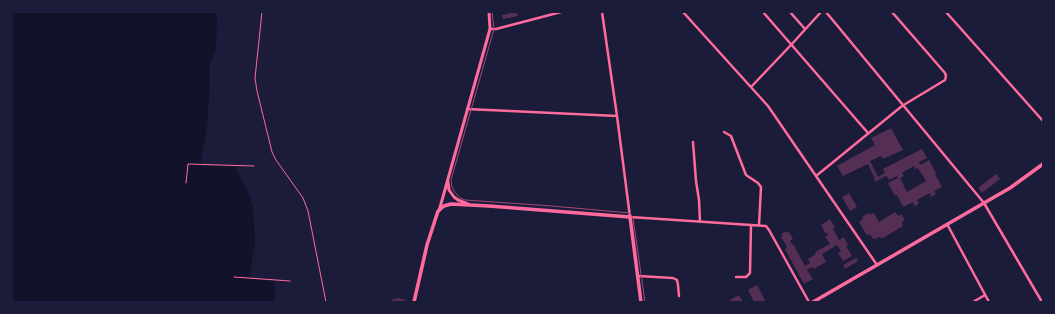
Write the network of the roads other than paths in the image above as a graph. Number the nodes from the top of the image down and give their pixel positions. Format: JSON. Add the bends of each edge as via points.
{"nodes":[{"id":1,"x":489,"y":12,"type":"edge"},
{"id":2,"x":561,"y":12,"type":"edge"},
{"id":3,"x":602,"y":12,"type":"edge"},
{"id":4,"x":683,"y":12,"type":"edge"},
{"id":5,"x":763,"y":12,"type":"edge"},
{"id":6,"x":790,"y":12,"type":"edge"},
{"id":7,"x":821,"y":12,"type":"edge"},
{"id":8,"x":826,"y":12,"type":"edge"},
{"id":9,"x":892,"y":12,"type":"edge"},
{"id":10,"x":946,"y":12,"type":"edge"},
{"id":11,"x":490,"y":29,"type":"junction"},
{"id":12,"x":805,"y":29,"type":"junction"},
{"id":13,"x":791,"y":45,"type":"junction"},
{"id":14,"x":750,"y":87,"type":"junction"},
{"id":15,"x":902,"y":106,"type":"junction"},
{"id":16,"x":467,"y":109,"type":"junction"},
{"id":17,"x":617,"y":116,"type":"junction"},
{"id":18,"x":1043,"y":121,"type":"edge"},
{"id":19,"x":724,"y":132,"type":"dead end"},
{"id":20,"x":868,"y":133,"type":"junction"},
{"id":21,"x":693,"y":142,"type":"dead end"},
{"id":22,"x":1043,"y":164,"type":"edge"},
{"id":23,"x":816,"y":176,"type":"junction"},
{"id":24,"x":448,"y":178,"type":"junction"},
{"id":25,"x":984,"y":203,"type":"junction"},
{"id":26,"x":469,"y":204,"type":"junction"},
{"id":27,"x":438,"y":211,"type":"junction"},
{"id":28,"x":630,"y":218,"type":"junction"},
{"id":29,"x":700,"y":222,"type":"junction"},
{"id":30,"x":947,"y":224,"type":"junction"},
{"id":31,"x":751,"y":225,"type":"junction"},
{"id":32,"x":759,"y":225,"type":"junction"},
{"id":33,"x":877,"y":264,"type":"junction"},
{"id":34,"x":638,"y":276,"type":"junction"},
{"id":35,"x":736,"y":277,"type":"dead end"},
{"id":36,"x":985,"y":295,"type":"junction"},
{"id":37,"x":679,"y":296,"type":"dead end"},
{"id":38,"x":414,"y":302,"type":"edge"},
{"id":39,"x":641,"y":302,"type":"edge"},
{"id":40,"x":809,"y":302,"type":"edge"},
{"id":41,"x":813,"y":302,"type":"edge"},
{"id":42,"x":973,"y":302,"type":"edge"},
{"id":43,"x":989,"y":302,"type":"edge"},
{"id":44,"x":1042,"y":302,"type":"edge"}],
"edges":[{"from":1,"to":11,"type":"street"},
{"from":2,"to":11,"type":"street"},
{"from":3,"to":17,"type":"street"},
{"from":4,"to":14,"type":"street"},
{"from":5,"to":13,"type":"street"},
{"from":6,"to":12,"type":"street"},
{"from":7,"to":12,"type":"street"},
{"from":8,"to":15,"type":"street"},
{"from":9,"to":15,"type":"street","via":[[946,76],[944,81]]},
{"from":10,"to":18,"type":"street"},
{"from":11,"to":16,"type":"street"},
{"from":12,"to":13,"type":"street"},
{"from":13,"to":14,"type":"street"},
{"from":13,"to":20,"type":"street"},
{"from":14,"to":23,"type":"street","via":[[768,106]]},
{"from":15,"to":20,"type":"street"},
{"from":15,"to":25,"type":"street"},
{"from":16,"to":17,"type":"street"},
{"from":16,"to":24,"type":"street"},
{"from":17,"to":28,"type":"street"},
{"from":19,"to":32,"type":"street","via":[[731,136],[746,175],[760,187]]},
{"from":20,"to":23,"type":"street"},
{"from":21,"to":29,"type":"street"},
{"from":22,"to":25,"type":"main road"},
{"from":23,"to":33,"type":"street"},
{"from":24,"to":26,"type":"street","via":[[451,194]]},
{"from":24,"to":27,"type":"street"},
{"from":25,"to":30,"type":"main road"},
{"from":25,"to":44,"type":"street"},
{"from":26,"to":27,"type":"main road","via":[[447,205]]},
{"from":26,"to":28,"type":"main road"},
{"from":27,"to":38,"type":"main road"},
{"from":28,"to":29,"type":"street"},
{"from":28,"to":34,"type":"main road"},
{"from":29,"to":31,"type":"street"},
{"from":30,"to":33,"type":"main road"},
{"from":30,"to":36,"type":"street"},
{"from":31,"to":32,"type":"street"},
{"from":31,"to":35,"type":"street","via":[[750,273],[746,277]]},
{"from":32,"to":40,"type":"street","via":[[768,228]]},
{"from":33,"to":41,"type":"main road"},
{"from":34,"to":37,"type":"street","via":[[674,278],[677,280]]},
{"from":34,"to":39,"type":"main road"},
{"from":36,"to":42,"type":"street"},
{"from":36,"to":43,"type":"street"}]}
